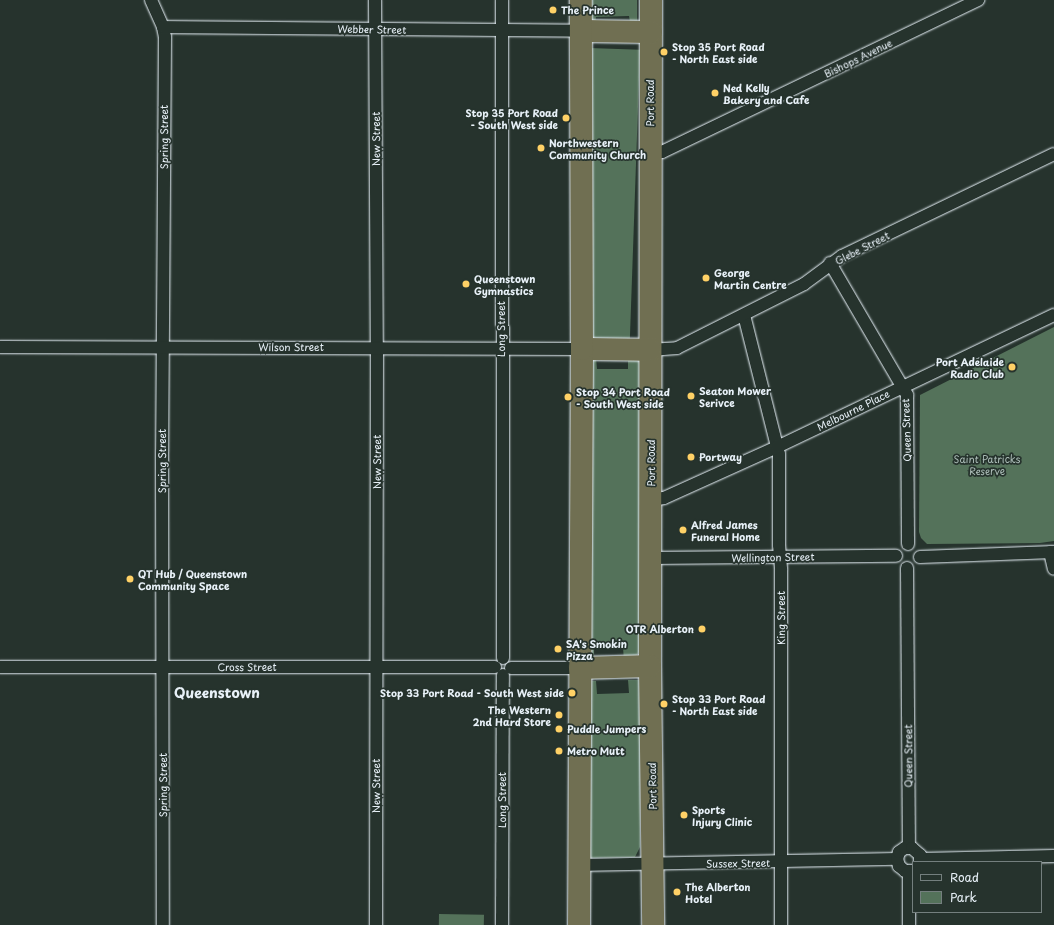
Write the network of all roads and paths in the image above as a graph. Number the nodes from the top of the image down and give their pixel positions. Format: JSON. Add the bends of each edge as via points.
{"nodes":[{"id":1,"x":151,"y":0,"type":"edge"},
{"id":2,"x":375,"y":0,"type":"edge"},
{"id":3,"x":502,"y":0,"type":"edge"},
{"id":4,"x":581,"y":0,"type":"edge"},
{"id":5,"x":651,"y":0,"type":"edge"},
{"id":6,"x":978,"y":0,"type":"edge"},
{"id":7,"x":163,"y":27,"type":"junction"},
{"id":8,"x":375,"y":30,"type":"junction"},
{"id":9,"x":502,"y":31,"type":"junction"},
{"id":10,"x":581,"y":32,"type":"junction"},
{"id":11,"x":650,"y":32,"type":"junction"},
{"id":12,"x":650,"y":152,"type":"junction"},
{"id":13,"x":1054,"y":154,"type":"edge"},
{"id":14,"x":830,"y":264,"type":"junction"},
{"id":15,"x":744,"y":315,"type":"junction"},
{"id":16,"x":1054,"y":315,"type":"edge"},
{"id":17,"x":0,"y":346,"type":"edge"},
{"id":18,"x":162,"y":346,"type":"junction"},
{"id":19,"x":377,"y":347,"type":"junction"},
{"id":20,"x":501,"y":349,"type":"junction"},
{"id":21,"x":582,"y":349,"type":"junction"},
{"id":22,"x":650,"y":350,"type":"junction"},
{"id":23,"x":902,"y":387,"type":"junction"},
{"id":24,"x":777,"y":447,"type":"junction"},
{"id":25,"x":651,"y":500,"type":"junction"},
{"id":26,"x":908,"y":544,"type":"junction"},
{"id":27,"x":1052,"y":552,"type":"edge"},
{"id":28,"x":896,"y":556,"type":"junction"},
{"id":29,"x":780,"y":557,"type":"junction"},
{"id":30,"x":920,"y":557,"type":"junction"},
{"id":31,"x":650,"y":558,"type":"junction"},
{"id":32,"x":907,"y":568,"type":"junction"},
{"id":33,"x":1054,"y":569,"type":"edge"},
{"id":34,"x":650,"y":666,"type":"junction"},
{"id":35,"x":163,"y":667,"type":"junction"},
{"id":36,"x":376,"y":667,"type":"junction"},
{"id":37,"x":503,"y":667,"type":"junction"},
{"id":38,"x":0,"y":668,"type":"edge"},
{"id":39,"x":580,"y":668,"type":"junction"},
{"id":40,"x":909,"y":848,"type":"junction"},
{"id":41,"x":1054,"y":856,"type":"edge"},
{"id":42,"x":897,"y":859,"type":"junction"},
{"id":43,"x":921,"y":860,"type":"edge"},
{"id":44,"x":782,"y":862,"type":"junction"},
{"id":45,"x":653,"y":864,"type":"junction"},
{"id":46,"x":578,"y":865,"type":"junction"},
{"id":47,"x":911,"y":871,"type":"edge"},
{"id":48,"x":163,"y":925,"type":"edge"},
{"id":49,"x":376,"y":925,"type":"edge"},
{"id":50,"x":502,"y":925,"type":"edge"},
{"id":51,"x":579,"y":925,"type":"edge"},
{"id":52,"x":653,"y":925,"type":"edge"},
{"id":53,"x":781,"y":925,"type":"edge"},
{"id":54,"x":909,"y":925,"type":"edge"}],
"edges":[{"from":1,"to":7,"type":"street","name":"Spring Street"},
{"from":2,"to":8,"type":"street","name":"New Street"},
{"from":3,"to":9,"type":"street","name":"Long Street"},
{"from":4,"to":10,"type":"highway"},
{"from":5,"to":11,"type":"highway","name":"Port Road"},
{"from":6,"to":12,"type":"street","name":"Bishops Avenue","via":[[662,152]]},
{"from":7,"to":8,"type":"street","name":"Webber Street"},
{"from":7,"to":18,"type":"street","name":"Spring Street","via":[[165,37]]},
{"from":8,"to":9,"type":"street","name":"Webber Street"},
{"from":8,"to":19,"type":"street","name":"New Street"},
{"from":9,"to":10,"type":"street","name":"Webber Street"},
{"from":9,"to":20,"type":"street","name":"Long Street"},
{"from":10,"to":11,"type":"highway"},
{"from":10,"to":21,"type":"highway"},
{"from":11,"to":12,"type":"highway","name":"Port Road"},
{"from":12,"to":22,"type":"highway","name":"Port Road"},
{"from":13,"to":14,"type":"street","name":"Glebe Street"},
{"from":14,"to":15,"type":"street","name":"Glebe Street","via":[[804,284]]},
{"from":14,"to":23,"type":"street","name":"Queen Street"},
{"from":15,"to":22,"type":"street","name":"Glebe Street","via":[[677,348]]},
{"from":15,"to":24,"type":"street","name":"King Street"},
{"from":16,"to":23,"type":"street","name":"Melbourne Place"},
{"from":17,"to":18,"type":"street","name":"Wilson Street"},
{"from":18,"to":19,"type":"street","name":"Wilson Street"},
{"from":18,"to":35,"type":"street","name":"Spring Street"},
{"from":19,"to":20,"type":"street","name":"Wilson Street"},
{"from":19,"to":36,"type":"street","name":"New Street"},
{"from":20,"to":21,"type":"street","name":"Wilson Street"},
{"from":20,"to":37,"type":"street","name":"Long Street"},
{"from":21,"to":22,"type":"highway"},
{"from":21,"to":39,"type":"highway"},
{"from":22,"to":25,"type":"highway","name":"Port Road"},
{"from":23,"to":24,"type":"street","name":"Melbourne Place"},
{"from":23,"to":26,"type":"street","name":"Queen Street","via":[[907,395]]},
{"from":24,"to":25,"type":"street","name":"Melbourne Place","via":[[664,498]]},
{"from":24,"to":29,"type":"street","name":"King Street"},
{"from":25,"to":31,"type":"highway","name":"Port Road"},
{"from":26,"to":28,"type":"street","via":[[898,549]]},
{"from":26,"to":30,"type":"street","via":[[915,546]]},
{"from":27,"to":30,"type":"street"},
{"from":27,"to":33,"type":"street"},
{"from":28,"to":29,"type":"street","name":"Wellington Street"},
{"from":28,"to":32,"type":"street","via":[[898,563]]},
{"from":29,"to":31,"type":"street","name":"Wellington Street"},
{"from":29,"to":44,"type":"street","name":"King Street"},
{"from":30,"to":32,"type":"street","via":[[914,566]]},
{"from":31,"to":34,"type":"highway","name":"Port Road"},
{"from":32,"to":40,"type":"street","name":"Queen Street"},
{"from":34,"to":39,"type":"highway"},
{"from":34,"to":45,"type":"highway","name":"Port Road"},
{"from":35,"to":36,"type":"street","name":"Cross Street"},
{"from":35,"to":38,"type":"street","name":"Cross Street"},
{"from":35,"to":48,"type":"street","name":"Spring Street"},
{"from":36,"to":37,"type":"street","name":"Cross Street"},
{"from":36,"to":49,"type":"street","name":"New Street"},
{"from":37,"to":39,"type":"street","name":"Cross Street"},
{"from":37,"to":50,"type":"street","name":"Long Street"},
{"from":39,"to":46,"type":"highway"},
{"from":40,"to":42,"type":"street","via":[[902,850]]},
{"from":40,"to":43,"type":"street","via":[[916,850]]},
{"from":41,"to":43,"type":"street"},
{"from":42,"to":44,"type":"street","name":"Sussex Street"},
{"from":42,"to":47,"type":"street","via":[[899,866]]},
{"from":44,"to":45,"type":"street","name":"Sussex Street"},
{"from":44,"to":53,"type":"street","name":"King Street"},
{"from":45,"to":46,"type":"street","name":"Sussex Street"},
{"from":45,"to":52,"type":"highway","name":"Port Road"},
{"from":46,"to":51,"type":"highway"},
{"from":47,"to":54,"type":"street"}]}
